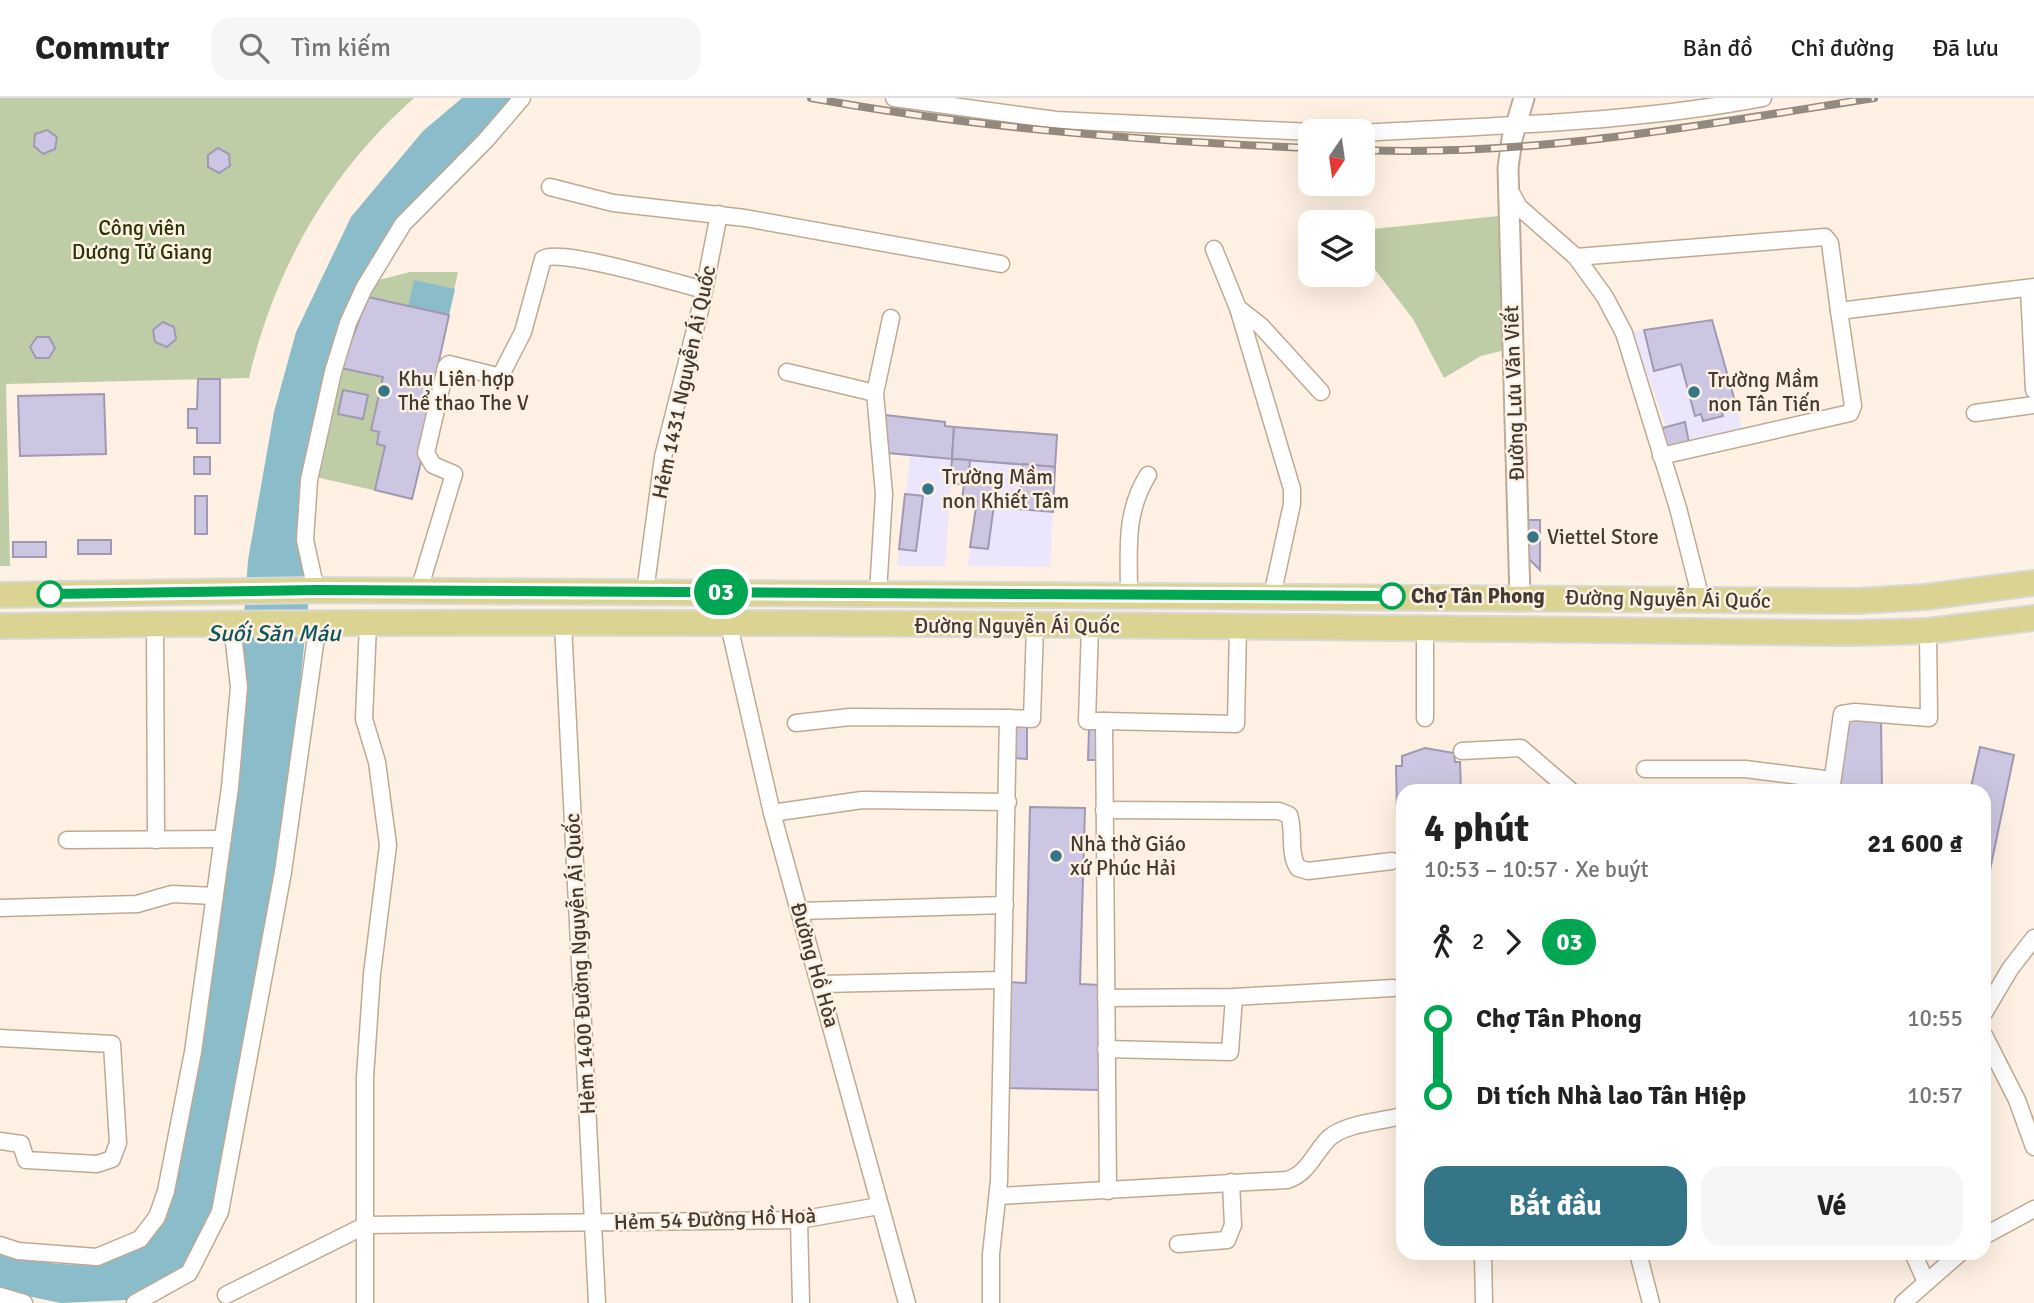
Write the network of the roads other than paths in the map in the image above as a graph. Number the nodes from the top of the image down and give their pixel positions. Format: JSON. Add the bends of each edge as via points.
{"nodes":[{"id":1,"x":522,"y":98,"type":"edge"},
{"id":2,"x":894,"y":98,"type":"edge"},
{"id":3,"x":1524,"y":98,"type":"edge"},
{"id":4,"x":1763,"y":98,"type":"edge"},
{"id":5,"x":1717,"y":102,"type":"edge"},
{"id":6,"x":1012,"y":106,"type":"edge"},
{"id":7,"x":1516,"y":124,"type":"junction"},
{"id":8,"x":1298,"y":132,"type":"edge"},
{"id":9,"x":1376,"y":132,"type":"edge"},
{"id":10,"x":550,"y":187,"type":"dead end"},
{"id":11,"x":1509,"y":189,"type":"junction"},
{"id":12,"x":719,"y":214,"type":"junction"},
{"id":13,"x":1214,"y":249,"type":"dead end"},
{"id":14,"x":1576,"y":257,"type":"junction"},
{"id":15,"x":1001,"y":264,"type":"dead end"},
{"id":16,"x":2031,"y":287,"type":"edge"},
{"id":17,"x":704,"y":290,"type":"junction"},
{"id":18,"x":1238,"y":308,"type":"junction"},
{"id":19,"x":1839,"y":311,"type":"junction"},
{"id":20,"x":891,"y":317,"type":"dead end"},
{"id":21,"x":787,"y":372,"type":"dead end"},
{"id":22,"x":2034,"y":390,"type":"edge"},
{"id":23,"x":1321,"y":392,"type":"dead end"},
{"id":24,"x":875,"y":393,"type":"junction"},
{"id":25,"x":2034,"y":405,"type":"edge"},
{"id":26,"x":1975,"y":413,"type":"dead end"},
{"id":27,"x":1661,"y":456,"type":"junction"},
{"id":28,"x":1148,"y":475,"type":"dead end"},
{"id":29,"x":2034,"y":583,"type":"edge"},
{"id":30,"x":316,"y":590,"type":"junction"},
{"id":31,"x":419,"y":590,"type":"junction"},
{"id":32,"x":563,"y":592,"type":"junction"},
{"id":33,"x":645,"y":592,"type":"junction"},
{"id":34,"x":878,"y":593,"type":"junction"},
{"id":35,"x":0,"y":595,"type":"edge"},
{"id":36,"x":1129,"y":595,"type":"junction"},
{"id":37,"x":1272,"y":596,"type":"junction"},
{"id":38,"x":1425,"y":597,"type":"junction"},
{"id":39,"x":1520,"y":598,"type":"junction"},
{"id":40,"x":1701,"y":599,"type":"junction"},
{"id":41,"x":2034,"y":618,"type":"edge"},
{"id":42,"x":318,"y":623,"type":"junction"},
{"id":43,"x":155,"y":624,"type":"junction"},
{"id":44,"x":368,"y":624,"type":"junction"},
{"id":45,"x":563,"y":624,"type":"junction"},
{"id":46,"x":232,"y":625,"type":"junction"},
{"id":47,"x":729,"y":625,"type":"junction"},
{"id":48,"x":0,"y":626,"type":"edge"},
{"id":49,"x":1035,"y":626,"type":"junction"},
{"id":50,"x":1090,"y":626,"type":"junction"},
{"id":51,"x":1238,"y":626,"type":"junction"},
{"id":52,"x":1425,"y":628,"type":"junction"},
{"id":53,"x":1520,"y":629,"type":"junction"},
{"id":54,"x":1928,"y":631,"type":"junction"},
{"id":55,"x":1008,"y":718,"type":"junction"},
{"id":56,"x":1425,"y":718,"type":"dead end"},
{"id":57,"x":1104,"y":722,"type":"junction"},
{"id":58,"x":796,"y":723,"type":"dead end"},
{"id":59,"x":1462,"y":751,"type":"dead end"},
{"id":60,"x":1645,"y":769,"type":"dead end"},
{"id":61,"x":1563,"y":784,"type":"edge"},
{"id":62,"x":1827,"y":784,"type":"edge"},
{"id":63,"x":1832,"y":784,"type":"edge"},
{"id":64,"x":1008,"y":802,"type":"junction"},
{"id":65,"x":1104,"y":810,"type":"junction"},
{"id":66,"x":772,"y":813,"type":"junction"},
{"id":67,"x":223,"y":839,"type":"junction"},
{"id":68,"x":67,"y":840,"type":"dead end"},
{"id":69,"x":156,"y":840,"type":"junction"},
{"id":70,"x":1392,"y":861,"type":"dead end"},
{"id":71,"x":215,"y":896,"type":"junction"},
{"id":72,"x":1005,"y":905,"type":"junction"},
{"id":73,"x":0,"y":908,"type":"edge"},
{"id":74,"x":800,"y":911,"type":"junction"},
{"id":75,"x":2034,"y":938,"type":"edge"},
{"id":76,"x":1000,"y":980,"type":"junction"},
{"id":77,"x":821,"y":984,"type":"junction"},
{"id":78,"x":1393,"y":988,"type":"dead end"},
{"id":79,"x":1234,"y":997,"type":"junction"},
{"id":80,"x":1106,"y":998,"type":"junction"},
{"id":81,"x":1991,"y":1001,"type":"edge"},
{"id":82,"x":0,"y":1038,"type":"edge"},
{"id":83,"x":1107,"y":1049,"type":"junction"},
{"id":84,"x":1991,"y":1049,"type":"edge"},
{"id":85,"x":1396,"y":1117,"type":"edge"},
{"id":86,"x":0,"y":1140,"type":"edge"},
{"id":87,"x":2034,"y":1147,"type":"edge"},
{"id":88,"x":1231,"y":1182,"type":"junction"},
{"id":89,"x":1108,"y":1191,"type":"junction"},
{"id":90,"x":998,"y":1196,"type":"junction"},
{"id":91,"x":879,"y":1206,"type":"junction"},
{"id":92,"x":2034,"y":1209,"type":"edge"},
{"id":93,"x":799,"y":1220,"type":"junction"},
{"id":94,"x":593,"y":1222,"type":"junction"},
{"id":95,"x":366,"y":1225,"type":"junction"},
{"id":96,"x":1991,"y":1232,"type":"edge"},
{"id":97,"x":0,"y":1244,"type":"edge"},
{"id":98,"x":1178,"y":1244,"type":"dead end"},
{"id":99,"x":1483,"y":1260,"type":"edge"},
{"id":100,"x":1640,"y":1260,"type":"edge"},
{"id":101,"x":1916,"y":1260,"type":"edge"},
{"id":102,"x":1952,"y":1260,"type":"edge"},
{"id":103,"x":1926,"y":1282,"type":"junction"},
{"id":104,"x":226,"y":1295,"type":"dead end"},
{"id":105,"x":0,"y":1296,"type":"edge"},
{"id":106,"x":24,"y":1303,"type":"edge"},
{"id":107,"x":135,"y":1303,"type":"edge"},
{"id":108,"x":365,"y":1303,"type":"edge"},
{"id":109,"x":597,"y":1303,"type":"edge"},
{"id":110,"x":801,"y":1303,"type":"edge"},
{"id":111,"x":907,"y":1303,"type":"edge"},
{"id":112,"x":990,"y":1303,"type":"edge"},
{"id":113,"x":1484,"y":1303,"type":"edge"},
{"id":114,"x":1651,"y":1303,"type":"edge"},
{"id":115,"x":1903,"y":1303,"type":"edge"}],
"edges":[{"from":1,"to":30,"type":"street","via":[[403,224],[348,323],[332,372],[309,480],[304,540]]},
{"from":2,"to":6,"type":"street"},
{"from":3,"to":7,"type":"street","name":"Đường Lưu Văn Viết"},
{"from":4,"to":5,"type":"street"},
{"from":5,"to":7,"type":"street"},
{"from":6,"to":8,"type":"street","via":[[1167,128]]},
{"from":7,"to":9,"type":"street"},
{"from":7,"to":11,"type":"street","name":"Đường Lưu Văn Viết","via":[[1508,161]]},
{"from":10,"to":12,"type":"street","via":[[612,203]]},
{"from":11,"to":14,"type":"street","name":"Đường Lưu Văn Viết","via":[[1519,207]]},
{"from":11,"to":39,"type":"street","name":"Đường Lưu Văn Viết"},
{"from":12,"to":15,"type":"street"},
{"from":12,"to":17,"type":"street","name":"Hẻm 1431 Nguyễn Ái Quốc"},
{"from":13,"to":18,"type":"street"},
{"from":14,"to":19,"type":"street","via":[[1825,237]]},
{"from":14,"to":27,"type":"street","name":"Đường Lưu Văn Viết","via":[[1623,332]]},
{"from":16,"to":19,"type":"street"},
{"from":16,"to":22,"type":"street"},
{"from":17,"to":31,"type":"street","via":[[611,265],[553,255],[542,259],[531,311],[502,373],[497,376],[446,367],[426,453],[433,466],[454,474]]},
{"from":17,"to":33,"type":"street","name":"Hẻm 1431 Nguyễn Ái Quốc","via":[[663,457]]},
{"from":18,"to":23,"type":"street","via":[[1261,326]]},
{"from":18,"to":37,"type":"street","via":[[1292,489]]},
{"from":19,"to":27,"type":"street","via":[[1853,406],[1850,413]]},
{"from":20,"to":24,"type":"street"},
{"from":21,"to":24,"type":"street"},
{"from":24,"to":34,"type":"street","via":[[884,494]]},
{"from":25,"to":26,"type":"street"},
{"from":27,"to":40,"type":"street","name":"Đường Lưu Văn Viết"},
{"from":28,"to":36,"type":"street","via":[[1138,489],[1129,531]]},
{"from":29,"to":40,"type":"main road","name":"Đường Nguyễn Ái Quốc","via":[[1858,601]]},
{"from":30,"to":31,"type":"main road","name":"Đường Nguyễn Ái Quốc"},
{"from":30,"to":35,"type":"main road","name":"Đường Nguyễn Ái Quốc"},
{"from":31,"to":32,"type":"main road","name":"Đường Nguyễn Ái Quốc"},
{"from":32,"to":33,"type":"main road","name":"Đường Nguyễn Ái Quốc"},
{"from":32,"to":45,"type":"main road"},
{"from":33,"to":34,"type":"main road","name":"Đường Nguyễn Ái Quốc"},
{"from":34,"to":36,"type":"main road","name":"Đường Nguyễn Ái Quốc"},
{"from":36,"to":37,"type":"main road","name":"Đường Nguyễn Ái Quốc"},
{"from":37,"to":38,"type":"main road","name":"Đường Nguyễn Ái Quốc"},
{"from":38,"to":39,"type":"main road","name":"Đường Nguyễn Ái Quốc"},
{"from":38,"to":52,"type":"main road"},
{"from":39,"to":40,"type":"main road","name":"Đường Nguyễn Ái Quốc"},
{"from":39,"to":53,"type":"main road"},
{"from":41,"to":54,"type":"main road","name":"Đường Nguyễn Ái Quốc"},
{"from":42,"to":44,"type":"main road","name":"Đường Nguyễn Ái Quốc"},
{"from":42,"to":46,"type":"main road","name":"Đường Nguyễn Ái Quốc"},
{"from":42,"to":107,"type":"street","via":[[283,872],[220,1212],[189,1272]]},
{"from":43,"to":46,"type":"main road","name":"Đường Nguyễn Ái Quốc"},
{"from":43,"to":48,"type":"main road","name":"Đường Nguyễn Ái Quốc"},
{"from":43,"to":69,"type":"street"},
{"from":44,"to":45,"type":"main road","name":"Đường Nguyễn Ái Quốc"},
{"from":44,"to":95,"type":"street","via":[[364,719],[377,762],[388,845],[366,1064]]},
{"from":45,"to":47,"type":"main road","name":"Đường Nguyễn Ái Quốc"},
{"from":45,"to":94,"type":"street","name":"Hẻm 1400 Đường Nguyễn Ái Quốc"},
{"from":46,"to":67,"type":"street","via":[[239,687]]},
{"from":47,"to":49,"type":"main road","name":"Đường Nguyễn Ái Quốc"},
{"from":47,"to":66,"type":"street","name":"Đường Hồ Hòa"},
{"from":49,"to":50,"type":"main road","name":"Đường Nguyễn Ái Quốc"},
{"from":49,"to":55,"type":"street","via":[[1032,719]]},
{"from":50,"to":51,"type":"main road","name":"Đường Nguyễn Ái Quốc"},
{"from":50,"to":57,"type":"street","via":[[1087,721]]},
{"from":51,"to":52,"type":"main road","name":"Đường Nguyễn Ái Quốc"},
{"from":51,"to":57,"type":"street","via":[[1236,724]]},
{"from":52,"to":53,"type":"main road","name":"Đường Nguyễn Ái Quốc"},
{"from":52,"to":56,"type":"street"},
{"from":53,"to":54,"type":"main road","name":"Đường Nguyễn Ái Quốc"},
{"from":54,"to":63,"type":"street","via":[[1929,718],[1842,714]]},
{"from":55,"to":58,"type":"street","via":[[850,717]]},
{"from":55,"to":64,"type":"street"},
{"from":57,"to":65,"type":"street"},
{"from":59,"to":61,"type":"street","via":[[1521,748]]},
{"from":60,"to":62,"type":"street","via":[[1745,769]]},
{"from":64,"to":66,"type":"street","via":[[862,800]]},
{"from":64,"to":72,"type":"street"},
{"from":65,"to":70,"type":"street","via":[[1279,811],[1289,815],[1292,824],[1293,860],[1298,869]]},
{"from":65,"to":80,"type":"street"},
{"from":66,"to":74,"type":"street","name":"Đường Hồ Hòa"},
{"from":67,"to":69,"type":"street"},
{"from":67,"to":71,"type":"street"},
{"from":68,"to":69,"type":"street"},
{"from":71,"to":73,"type":"street","via":[[172,894],[137,904]]},
{"from":71,"to":97,"type":"street","via":[[190,1065],[157,1217],[140,1239],[97,1257],[18,1251]]},
{"from":72,"to":74,"type":"street"},
{"from":72,"to":76,"type":"street"},
{"from":74,"to":77,"type":"street","name":"Đường Hồ Hòa"},
{"from":75,"to":81,"type":"street"},
{"from":76,"to":77,"type":"street"},
{"from":76,"to":90,"type":"street"},
{"from":77,"to":91,"type":"street","name":"Đường Hồ Hòa"},
{"from":78,"to":79,"type":"street"},
{"from":79,"to":80,"type":"street"},
{"from":79,"to":83,"type":"street","via":[[1230,1052]]},
{"from":80,"to":83,"type":"street"},
{"from":82,"to":86,"type":"street","via":[[112,1044],[118,1143],[112,1159],[97,1164],[26,1160],[21,1144]]},
{"from":83,"to":89,"type":"street"},
{"from":84,"to":87,"type":"street"},
{"from":85,"to":88,"type":"street","via":[[1340,1130],[1294,1178]]},
{"from":88,"to":89,"type":"street"},
{"from":88,"to":98,"type":"street","via":[[1233,1225],[1227,1240]]},
{"from":89,"to":90,"type":"street"},
{"from":90,"to":112,"type":"street"},
{"from":91,"to":93,"type":"street","name":"Hẻm 54 Đường Hồ Hoà"},
{"from":91,"to":111,"type":"street","name":"Đường Hồ Hòa"},
{"from":92,"to":96,"type":"street"},
{"from":93,"to":94,"type":"street","name":"Hẻm 54 Đường Hồ Hoà"},
{"from":93,"to":110,"type":"street"},
{"from":94,"to":95,"type":"street","name":"Hẻm 54 Đường Hồ Hoà"},
{"from":94,"to":109,"type":"street","name":"Hẻm 1400 Đường Nguyễn Ái Quốc"},
{"from":95,"to":104,"type":"street"},
{"from":95,"to":108,"type":"street"},
{"from":99,"to":113,"type":"street"},
{"from":100,"to":114,"type":"street"},
{"from":101,"to":103,"type":"street"},
{"from":102,"to":103,"type":"street"},
{"from":103,"to":115,"type":"street"},
{"from":105,"to":106,"type":"street"}]}
